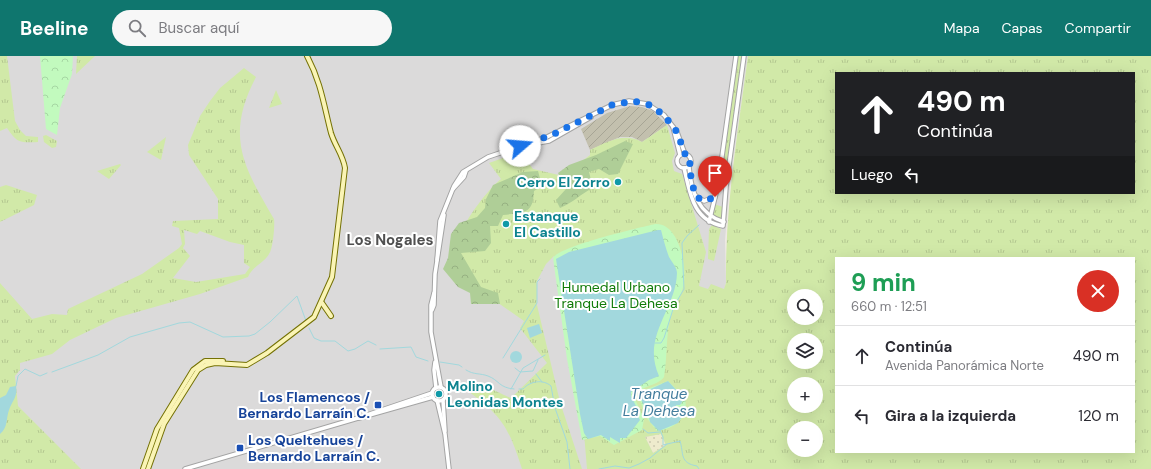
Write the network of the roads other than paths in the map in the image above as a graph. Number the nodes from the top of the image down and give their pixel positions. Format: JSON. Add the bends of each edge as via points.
{"nodes":[{"id":1,"x":307,"y":56,"type":"edge"},
{"id":2,"x":736,"y":56,"type":"edge"},
{"id":3,"x":744,"y":56,"type":"edge"},
{"id":4,"x":673,"y":126,"type":"junction"},
{"id":5,"x":685,"y":154,"type":"junction"},
{"id":6,"x":680,"y":155,"type":"junction"},
{"id":7,"x":689,"y":167,"type":"junction"},
{"id":8,"x":684,"y":168,"type":"junction"},
{"id":9,"x":695,"y":196,"type":"junction"},
{"id":10,"x":715,"y":197,"type":"junction"},
{"id":11,"x":706,"y":213,"type":"junction"},
{"id":12,"x":710,"y":216,"type":"junction"},
{"id":13,"x":702,"y":217,"type":"junction"},
{"id":14,"x":709,"y":222,"type":"junction"},
{"id":15,"x":724,"y":224,"type":"junction"},
{"id":16,"x":322,"y":303,"type":"junction"},
{"id":17,"x":331,"y":316,"type":"dead end"},
{"id":18,"x":267,"y":351,"type":"junction"},
{"id":19,"x":436,"y":361,"type":"junction"},
{"id":20,"x":441,"y":387,"type":"junction"},
{"id":21,"x":436,"y":388,"type":"junction"},
{"id":22,"x":433,"y":395,"type":"junction"},
{"id":23,"x":437,"y":400,"type":"junction"},
{"id":24,"x":443,"y":400,"type":"junction"},
{"id":25,"x":445,"y":434,"type":"junction"},
{"id":26,"x":144,"y":469,"type":"edge"},
{"id":27,"x":148,"y":469,"type":"edge"},
{"id":28,"x":185,"y":469,"type":"edge"},
{"id":29,"x":449,"y":469,"type":"edge"}],
"edges":[{"from":1,"to":16,"type":"main road","via":[[324,98],[331,134],[342,155],[345,168],[333,274]]},
{"from":2,"to":10,"type":"street"},
{"from":3,"to":15,"type":"street","via":[[725,190]]},
{"from":4,"to":5,"type":"street","via":[[679,134]]},
{"from":4,"to":6,"type":"street"},
{"from":4,"to":19,"type":"street","via":[[658,109],[638,101],[616,103],[553,139],[488,157],[460,174],[444,212],[437,260],[431,332]]},
{"from":5,"to":6,"type":"street"},
{"from":5,"to":7,"type":"street","via":[[691,159]]},
{"from":6,"to":8,"type":"street","via":[[677,162]]},
{"from":7,"to":8,"type":"street"},
{"from":7,"to":9,"type":"street"},
{"from":8,"to":13,"type":"street","via":[[694,206]]},
{"from":9,"to":10,"type":"street","via":[[704,201]]},
{"from":9,"to":11,"type":"street"},
{"from":10,"to":12,"type":"street"},
{"from":11,"to":12,"type":"street"},
{"from":11,"to":13,"type":"street"},
{"from":12,"to":14,"type":"street"},
{"from":12,"to":15,"type":"street"},
{"from":13,"to":14,"type":"street"},
{"from":14,"to":15,"type":"street"},
{"from":16,"to":17,"type":"main road"},
{"from":16,"to":18,"type":"main road","via":[[310,322]]},
{"from":18,"to":26,"type":"main road","via":[[244,364],[211,360],[196,366],[157,429]]},
{"from":18,"to":27,"type":"main road","via":[[247,365],[215,363],[205,365],[196,372],[164,424]]},
{"from":19,"to":20,"type":"street"},
{"from":19,"to":21,"type":"street"},
{"from":20,"to":21,"type":"street"},
{"from":20,"to":24,"type":"street","via":[[446,392]]},
{"from":21,"to":22,"type":"street"},
{"from":22,"to":23,"type":"street"},
{"from":22,"to":28,"type":"street"},
{"from":23,"to":24,"type":"street"},
{"from":23,"to":25,"type":"street"},
{"from":24,"to":25,"type":"street"},
{"from":25,"to":29,"type":"street"}]}
